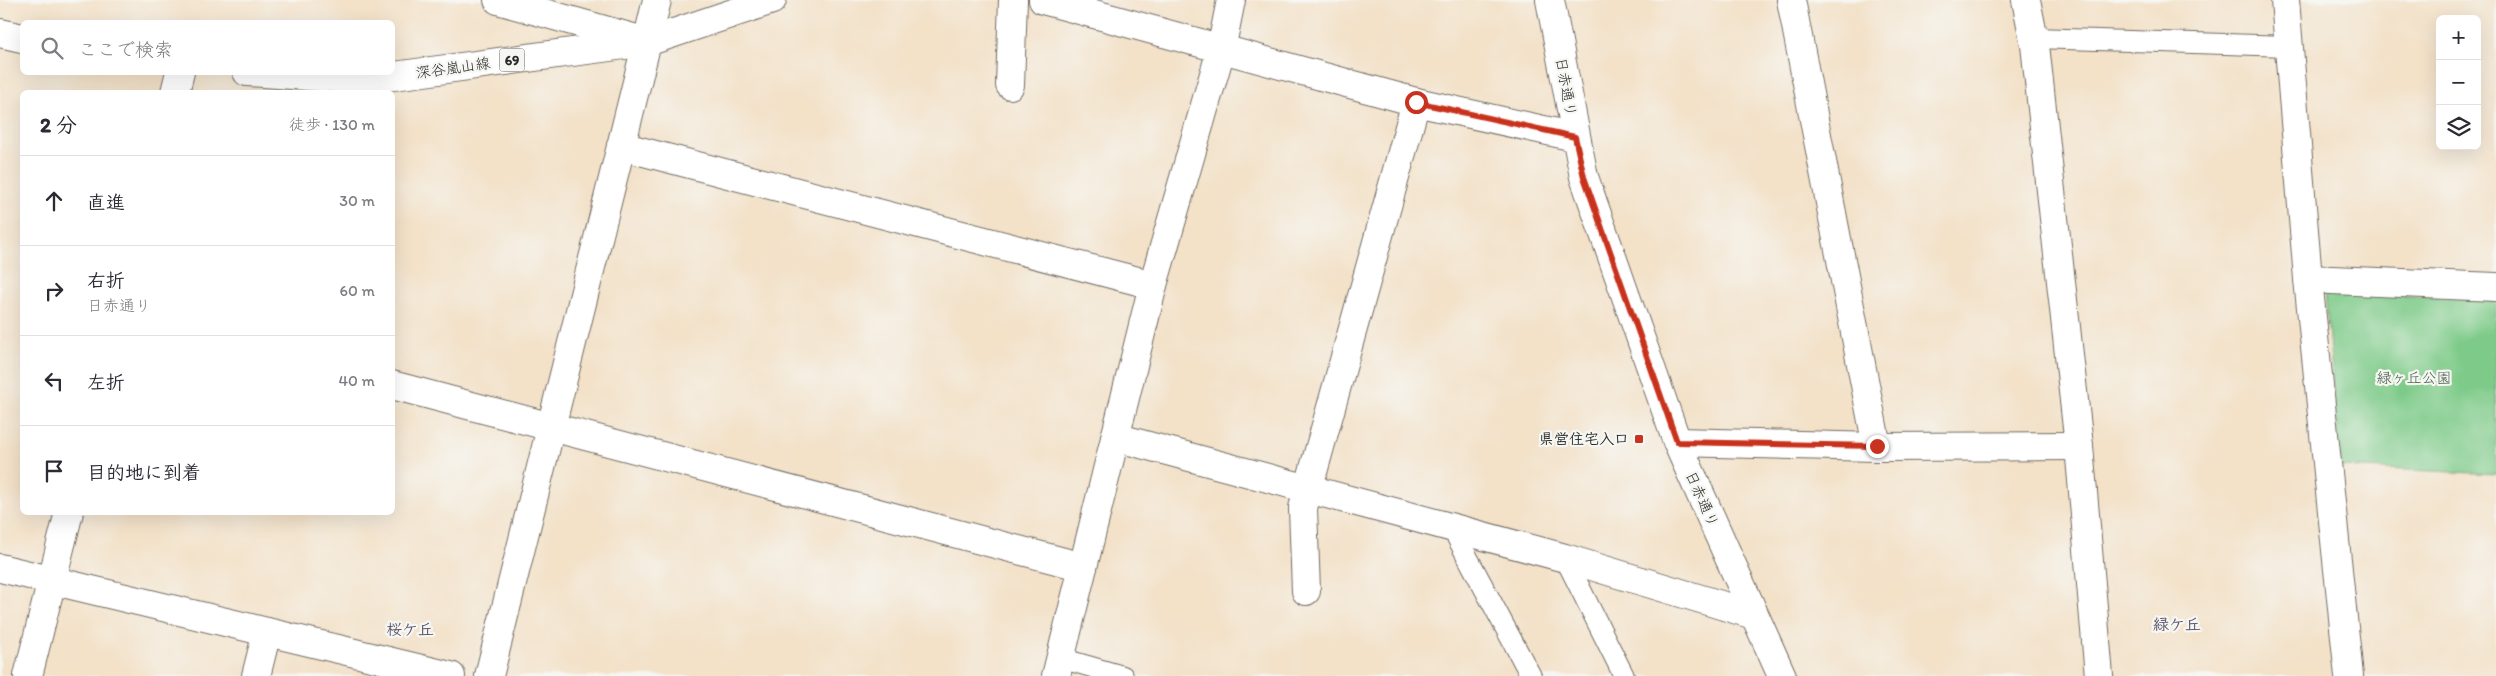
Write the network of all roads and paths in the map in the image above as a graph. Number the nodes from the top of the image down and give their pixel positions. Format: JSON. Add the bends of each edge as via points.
{"nodes":[{"id":1,"x":498,"y":0,"type":"edge"},
{"id":2,"x":657,"y":0,"type":"edge"},
{"id":3,"x":772,"y":0,"type":"edge"},
{"id":4,"x":1013,"y":0,"type":"edge"},
{"id":5,"x":1043,"y":0,"type":"edge"},
{"id":6,"x":1231,"y":0,"type":"edge"},
{"id":7,"x":1550,"y":0,"type":"edge"},
{"id":8,"x":1791,"y":0,"type":"edge"},
{"id":9,"x":2026,"y":0,"type":"edge"},
{"id":10,"x":2285,"y":0,"type":"edge"},
{"id":11,"x":0,"y":33,"type":"edge"},
{"id":12,"x":20,"y":38,"type":"edge"},
{"id":13,"x":2034,"y":38,"type":"junction"},
{"id":14,"x":646,"y":42,"type":"junction"},
{"id":15,"x":2289,"y":46,"type":"junction"},
{"id":16,"x":1221,"y":50,"type":"junction"},
{"id":17,"x":179,"y":75,"type":"edge"},
{"id":18,"x":291,"y":75,"type":"edge"},
{"id":19,"x":1010,"y":85,"type":"dead end"},
{"id":20,"x":175,"y":90,"type":"edge"},
{"id":21,"x":1416,"y":102,"type":"junction"},
{"id":22,"x":1575,"y":137,"type":"junction"},
{"id":23,"x":621,"y":146,"type":"junction"},
{"id":24,"x":2308,"y":279,"type":"junction"},
{"id":25,"x":1152,"y":285,"type":"junction"},
{"id":26,"x":2496,"y":288,"type":"edge"},
{"id":27,"x":395,"y":386,"type":"edge"},
{"id":28,"x":551,"y":428,"type":"junction"},
{"id":29,"x":1115,"y":437,"type":"junction"},
{"id":30,"x":1677,"y":442,"type":"junction"},
{"id":31,"x":1877,"y":446,"type":"junction"},
{"id":32,"x":2079,"y":446,"type":"junction"},
{"id":33,"x":1308,"y":488,"type":"junction"},
{"id":34,"x":68,"y":515,"type":"edge"},
{"id":35,"x":1452,"y":528,"type":"junction"},
{"id":36,"x":1565,"y":558,"type":"junction"},
{"id":37,"x":1083,"y":567,"type":"junction"},
{"id":38,"x":0,"y":568,"type":"edge"},
{"id":39,"x":52,"y":580,"type":"junction"},
{"id":40,"x":1306,"y":591,"type":"dead end"},
{"id":41,"x":1754,"y":615,"type":"junction"},
{"id":42,"x":267,"y":632,"type":"junction"},
{"id":43,"x":1058,"y":667,"type":"edge"},
{"id":44,"x":28,"y":676,"type":"edge"},
{"id":45,"x":256,"y":676,"type":"edge"},
{"id":46,"x":451,"y":676,"type":"edge"},
{"id":47,"x":489,"y":676,"type":"edge"},
{"id":48,"x":1123,"y":676,"type":"edge"},
{"id":49,"x":1531,"y":676,"type":"edge"},
{"id":50,"x":1624,"y":676,"type":"edge"},
{"id":51,"x":1782,"y":676,"type":"edge"},
{"id":52,"x":2099,"y":676,"type":"edge"},
{"id":53,"x":2349,"y":676,"type":"edge"}],
"edges":[{"from":1,"to":14,"type":"street"},
{"from":2,"to":14,"type":"street"},
{"from":3,"to":14,"type":"street","name":"深谷嵐山線","number":"69"},
{"from":4,"to":19,"type":"street"},
{"from":5,"to":16,"type":"street"},
{"from":6,"to":16,"type":"street"},
{"from":7,"to":22,"type":"street","name":"日赤通り"},
{"from":8,"to":31,"type":"street"},
{"from":9,"to":13,"type":"street"},
{"from":10,"to":15,"type":"street"},
{"from":11,"to":12,"type":"street"},
{"from":13,"to":15,"type":"lane"},
{"from":13,"to":32,"type":"street"},
{"from":14,"to":18,"type":"street","name":"深谷嵐山線","number":"69","via":[[364,80]]},
{"from":14,"to":23,"type":"street"},
{"from":15,"to":24,"type":"street"},
{"from":16,"to":21,"type":"street"},
{"from":16,"to":25,"type":"street"},
{"from":17,"to":20,"type":"street"},
{"from":21,"to":22,"type":"street"},
{"from":21,"to":33,"type":"street"},
{"from":22,"to":30,"type":"street","name":"日赤通り","via":[[1584,177]]},
{"from":23,"to":25,"type":"street"},
{"from":23,"to":28,"type":"street"},
{"from":24,"to":26,"type":"street"},
{"from":24,"to":53,"type":"street"},
{"from":25,"to":29,"type":"street"},
{"from":27,"to":28,"type":"street"},
{"from":28,"to":37,"type":"street"},
{"from":28,"to":47,"type":"street"},
{"from":29,"to":33,"type":"street"},
{"from":29,"to":37,"type":"street"},
{"from":30,"to":31,"type":"street"},
{"from":30,"to":41,"type":"street","name":"日赤通り"},
{"from":31,"to":32,"type":"street"},
{"from":32,"to":52,"type":"street"},
{"from":33,"to":35,"type":"street"},
{"from":33,"to":40,"type":"street","via":[[1303,508]]},
{"from":34,"to":39,"type":"street"},
{"from":35,"to":36,"type":"street"},
{"from":35,"to":49,"type":"lane"},
{"from":36,"to":41,"type":"street"},
{"from":36,"to":50,"type":"lane"},
{"from":37,"to":43,"type":"street"},
{"from":38,"to":39,"type":"street"},
{"from":39,"to":42,"type":"street"},
{"from":39,"to":44,"type":"street"},
{"from":41,"to":51,"type":"street","name":"日赤通り"},
{"from":42,"to":45,"type":"street"},
{"from":42,"to":46,"type":"street"},
{"from":43,"to":48,"type":"lane"}]}
